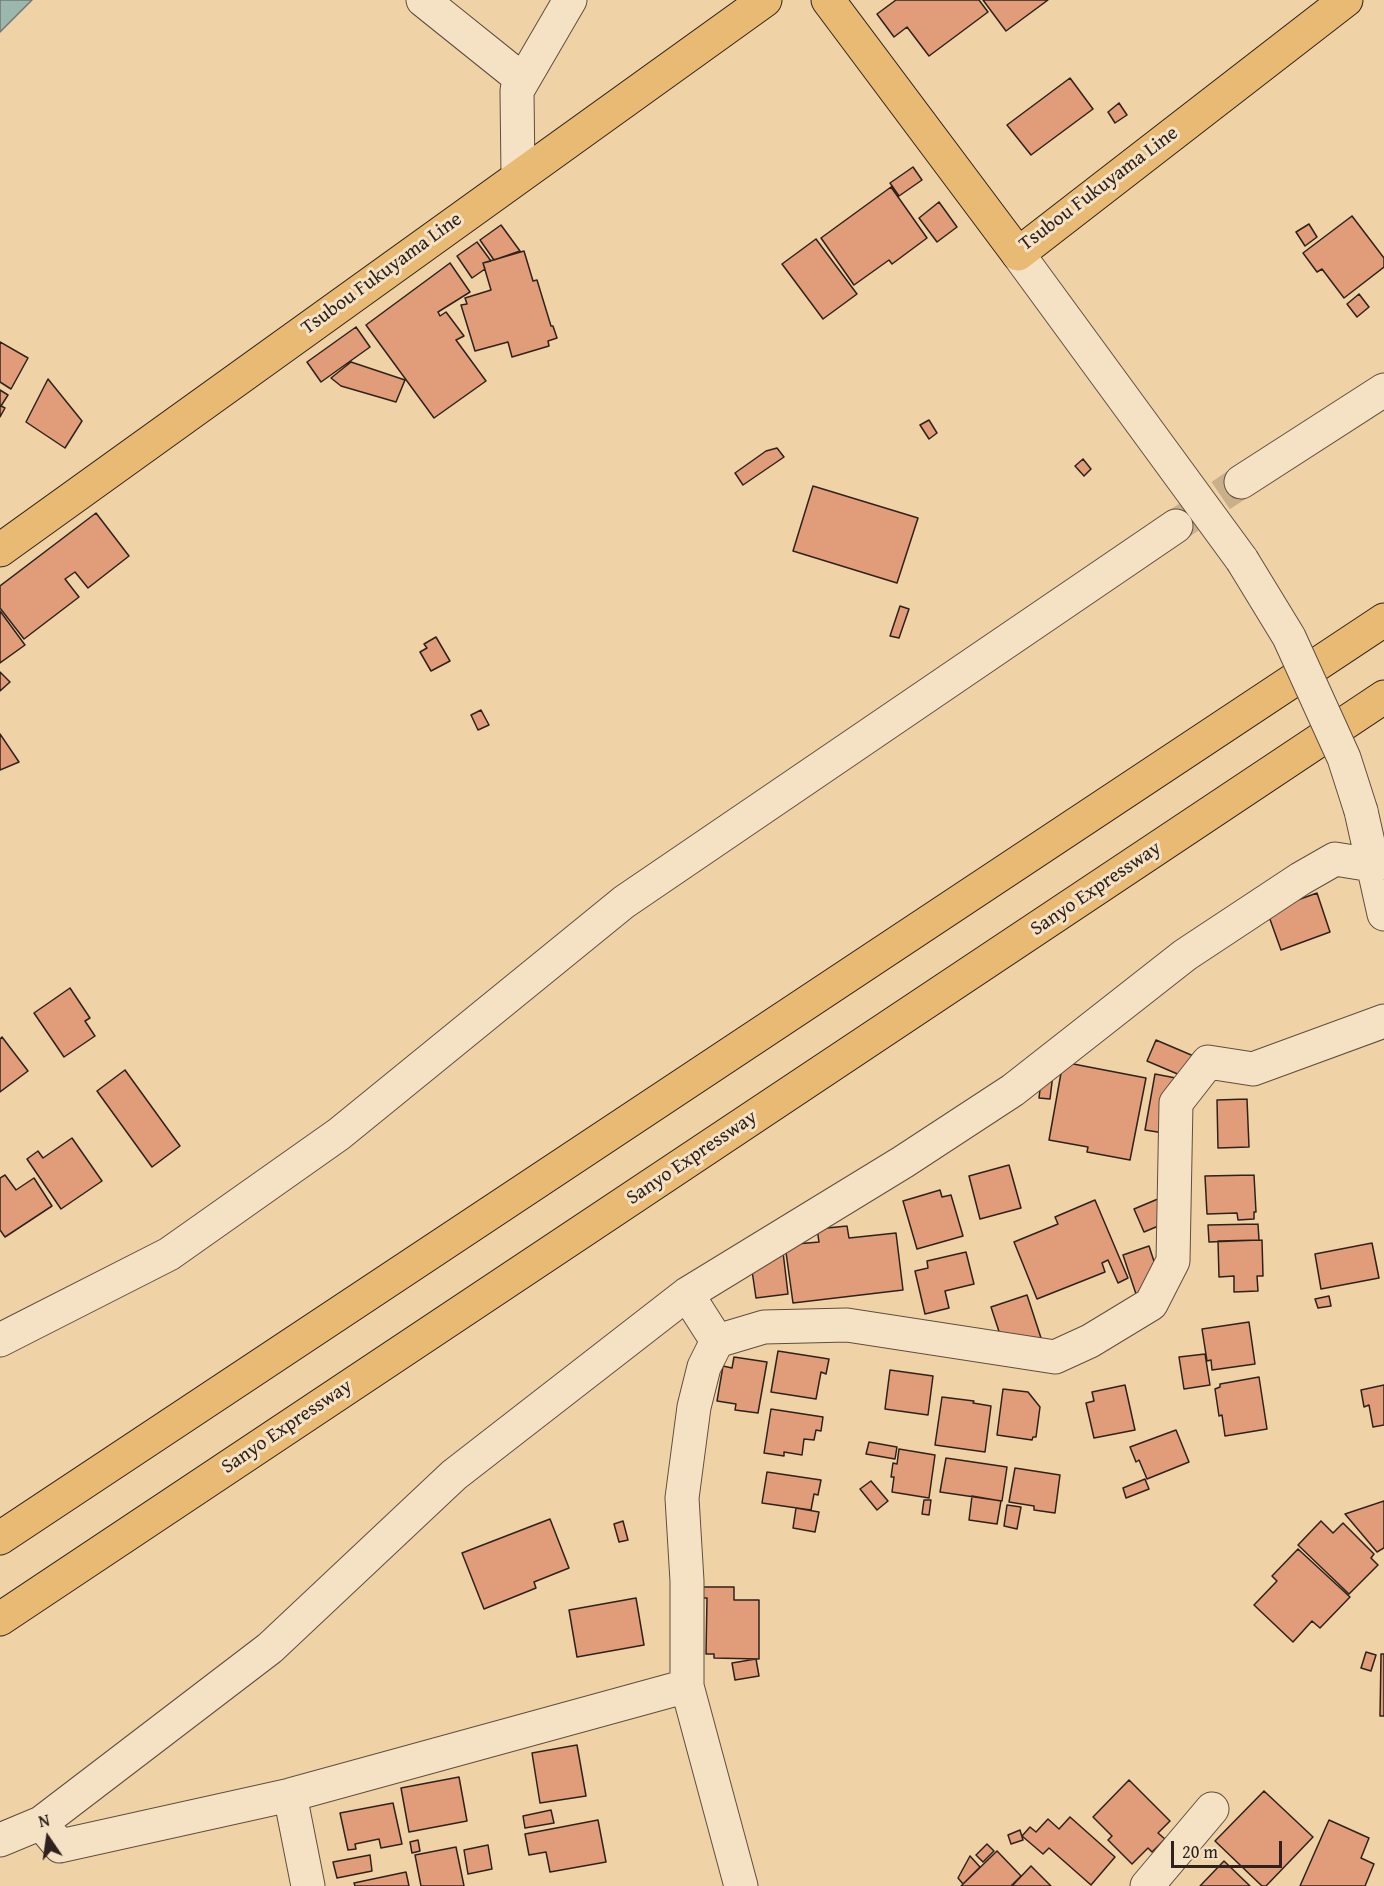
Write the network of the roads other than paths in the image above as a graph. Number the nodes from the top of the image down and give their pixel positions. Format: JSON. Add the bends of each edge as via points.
{"nodes":[{"id":1,"x":423,"y":0,"type":"edge"},
{"id":2,"x":570,"y":0,"type":"edge"},
{"id":3,"x":765,"y":0,"type":"edge"},
{"id":4,"x":828,"y":0,"type":"edge"},
{"id":5,"x":1346,"y":0,"type":"edge"},
{"id":6,"x":517,"y":91,"type":"junction"},
{"id":7,"x":518,"y":176,"type":"junction"},
{"id":8,"x":1018,"y":254,"type":"junction"},
{"id":9,"x":1384,"y":390,"type":"edge"},
{"id":10,"x":1241,"y":482,"type":"tunnel mouth"},
{"id":11,"x":1176,"y":526,"type":"tunnel mouth"},
{"id":12,"x":0,"y":550,"type":"edge"},
{"id":13,"x":1384,"y":620,"type":"edge"},
{"id":14,"x":1384,"y":698,"type":"edge"},
{"id":15,"x":1378,"y":864,"type":"edge"},
{"id":16,"x":1384,"y":914,"type":"edge"},
{"id":17,"x":1384,"y":1021,"type":"edge"},
{"id":18,"x":687,"y":1294,"type":"junction"},
{"id":19,"x":0,"y":1340,"type":"edge"},
{"id":20,"x":717,"y":1341,"type":"junction"},
{"id":21,"x":0,"y":1538,"type":"edge"},
{"id":22,"x":0,"y":1619,"type":"edge"},
{"id":23,"x":687,"y":1686,"type":"junction"},
{"id":24,"x":290,"y":1795,"type":"junction"},
{"id":25,"x":1212,"y":1809,"type":"dead end"},
{"id":26,"x":41,"y":1823,"type":"junction"},
{"id":27,"x":0,"y":1840,"type":"edge"},
{"id":28,"x":308,"y":1886,"type":"edge"},
{"id":29,"x":741,"y":1886,"type":"edge"},
{"id":30,"x":1147,"y":1886,"type":"edge"}],
"edges":[{"from":1,"to":6,"type":"street","via":[[519,77]]},
{"from":2,"to":6,"type":"street"},
{"from":3,"to":7,"type":"main road","name":"Tsubou Fukuyama Line"},
{"from":4,"to":8,"type":"main road","name":"Tsubou Fukuyama Line"},
{"from":5,"to":8,"type":"main road","name":"Tsubou Fukuyama Line"},
{"from":6,"to":7,"type":"street"},
{"from":7,"to":12,"type":"main road","name":"Tsubou Fukuyama Line"},
{"from":8,"to":15,"type":"street","bridge":true,"via":[[1242,560],[1289,637],[1344,759]]},
{"from":9,"to":10,"type":"street"},
{"from":11,"to":19,"type":"street","via":[[624,902],[339,1134],[169,1254]]},
{"from":13,"to":21,"type":"main road"},
{"from":14,"to":22,"type":"main road","name":"Sanyo Expressway"},
{"from":15,"to":16,"type":"street"},
{"from":15,"to":18,"type":"street","via":[[1335,859],[1300,879],[1185,955],[1013,1090]]},
{"from":17,"to":20,"type":"street","via":[[1252,1069],[1208,1062],[1176,1103],[1173,1261],[1150,1304],[1090,1341],[1055,1357],[847,1325],[764,1327]]},
{"from":18,"to":20,"type":"street"},
{"from":18,"to":26,"type":"street","via":[[454,1475],[270,1648]]},
{"from":20,"to":23,"type":"street","via":[[704,1367],[694,1407],[682,1498]]},
{"from":23,"to":24,"type":"street"},
{"from":23,"to":29,"type":"street"},
{"from":24,"to":26,"type":"street","via":[[60,1846]]},
{"from":24,"to":28,"type":"street"},
{"from":25,"to":30,"type":"street"},
{"from":26,"to":27,"type":"street"}]}
